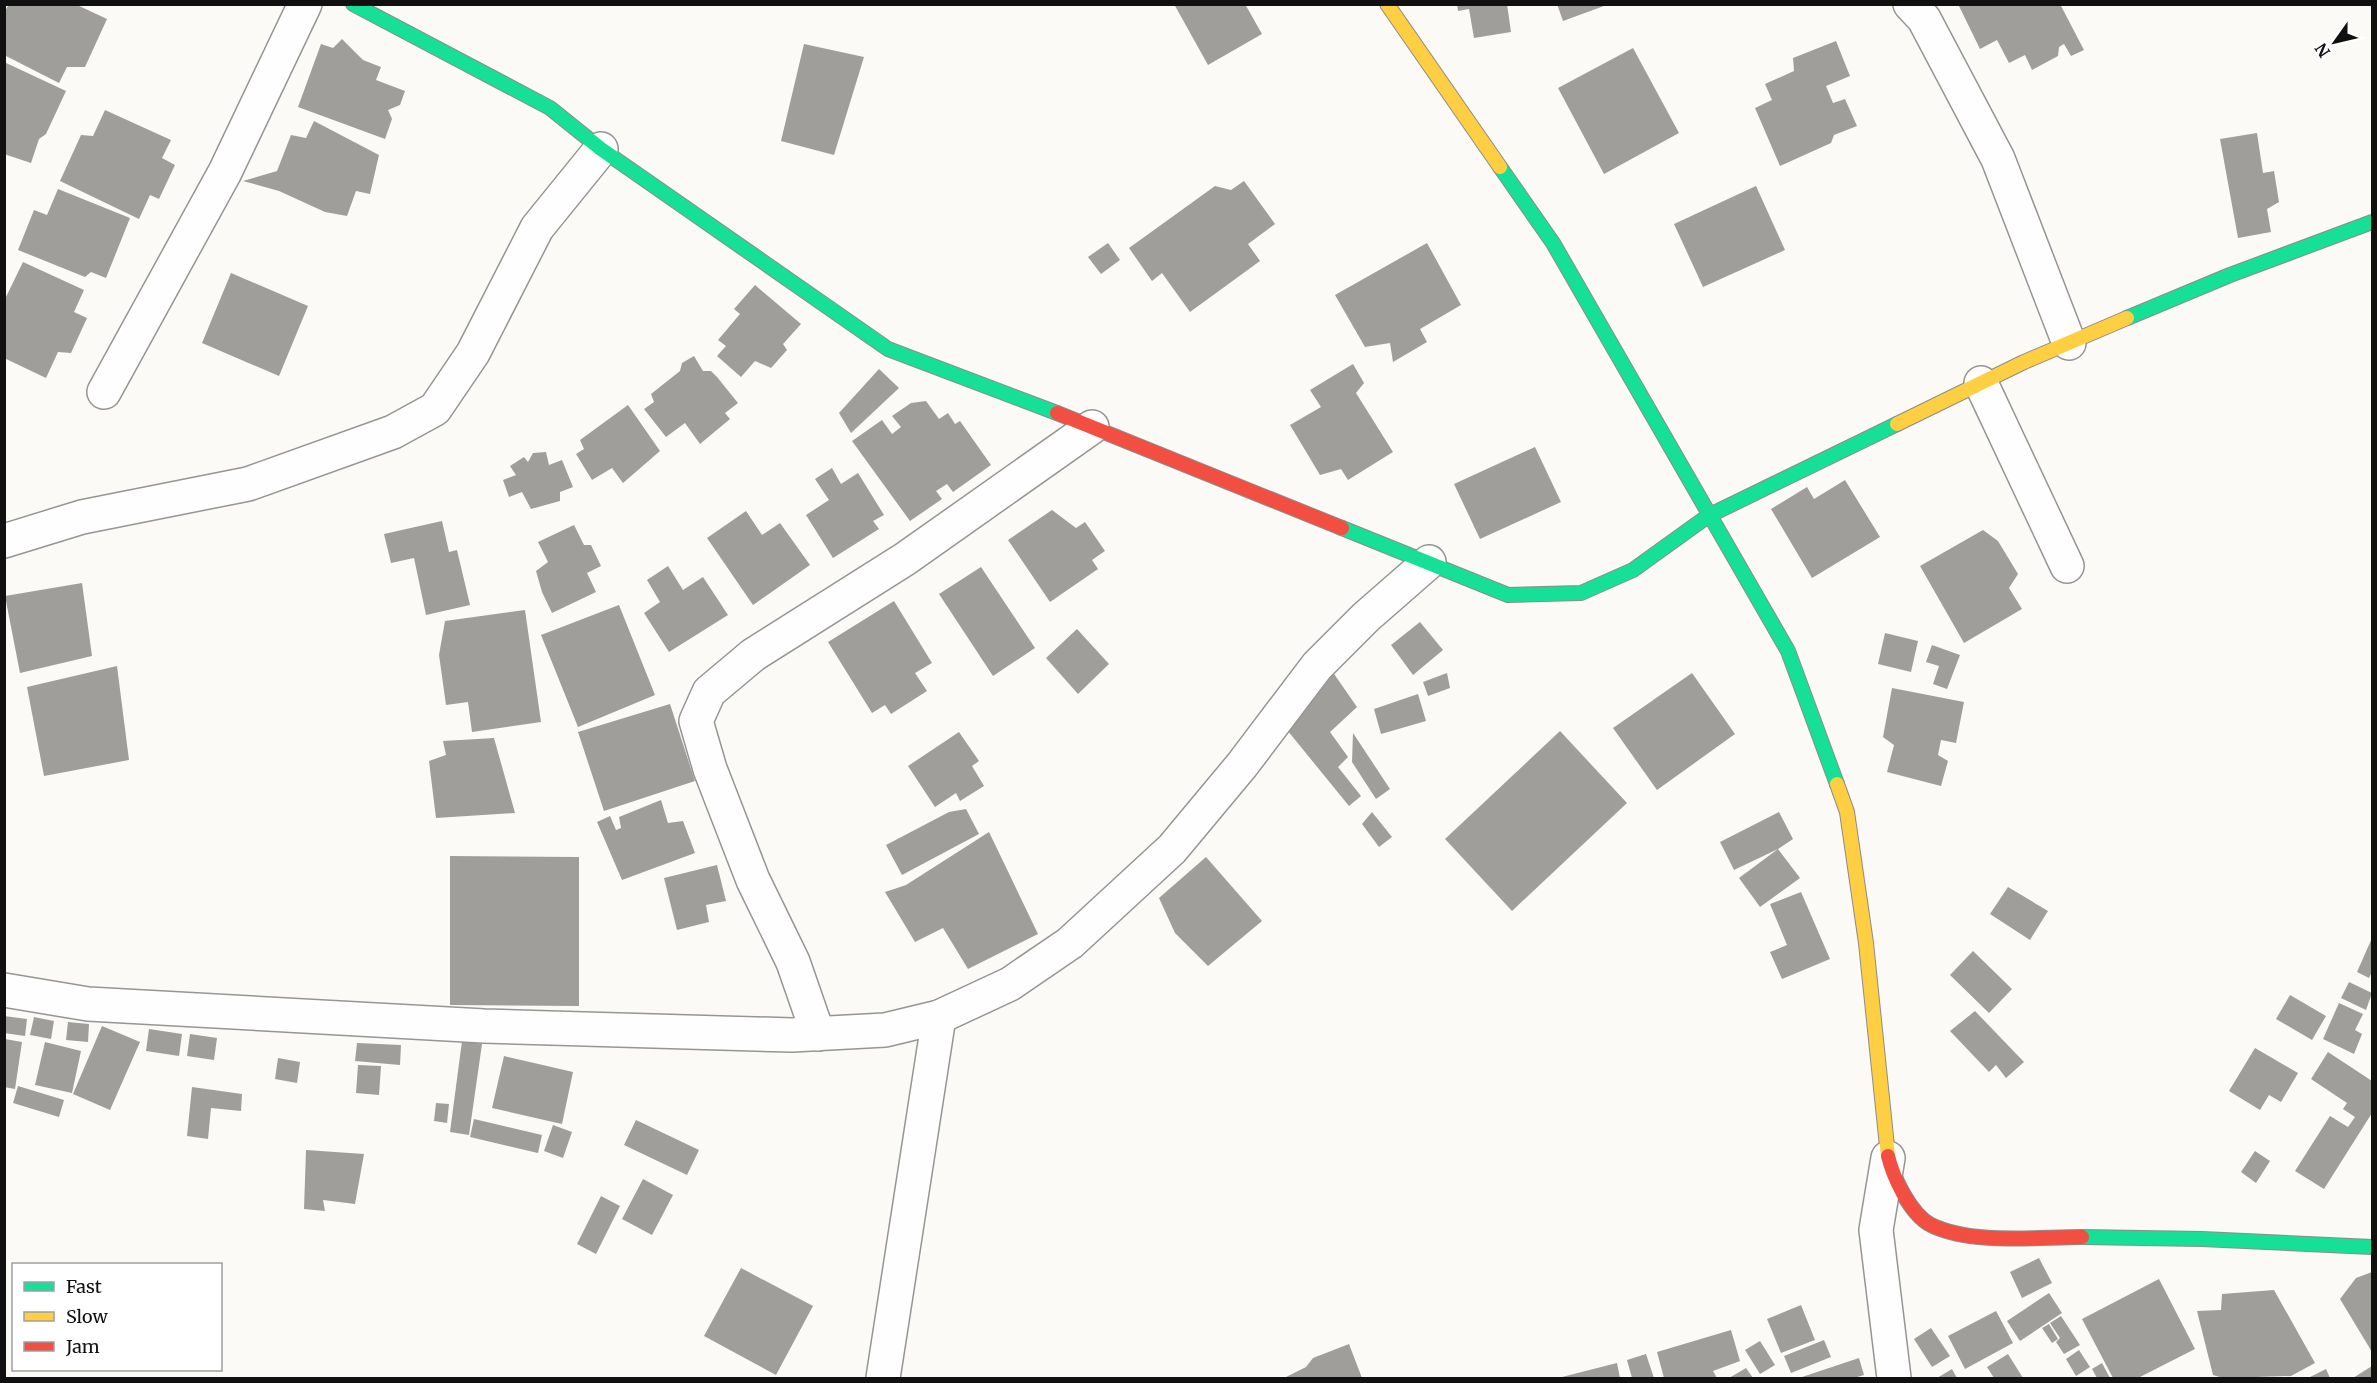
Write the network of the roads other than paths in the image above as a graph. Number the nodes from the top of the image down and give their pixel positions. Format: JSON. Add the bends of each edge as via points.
{"nodes":[{"id":1,"x":305,"y":4,"type":"edge"},
{"id":2,"x":353,"y":4,"type":"edge"},
{"id":3,"x":1387,"y":4,"type":"edge"},
{"id":4,"x":1910,"y":4,"type":"edge"},
{"id":5,"x":601,"y":149,"type":"junction"},
{"id":6,"x":2373,"y":222,"type":"edge"},
{"id":7,"x":2069,"y":343,"type":"junction"},
{"id":8,"x":1981,"y":383,"type":"junction"},
{"id":9,"x":104,"y":392,"type":"dead end"},
{"id":10,"x":1092,"y":427,"type":"junction"},
{"id":11,"x":1708,"y":516,"type":"junction"},
{"id":12,"x":4,"y":541,"type":"edge"},
{"id":13,"x":1429,"y":562,"type":"junction"},
{"id":14,"x":2067,"y":566,"type":"dead end"},
{"id":15,"x":4,"y":990,"type":"edge"},
{"id":16,"x":939,"y":1017,"type":"junction"},
{"id":17,"x":818,"y":1034,"type":"junction"},
{"id":18,"x":1888,"y":1158,"type":"junction"},
{"id":19,"x":2373,"y":1247,"type":"edge"},
{"id":20,"x":883,"y":1378,"type":"edge"},
{"id":21,"x":1894,"y":1378,"type":"edge"}],
"edges":[{"from":1,"to":9,"type":"street","via":[[225,172]]},
{"from":2,"to":5,"type":"street","via":[[550,108]]},
{"from":3,"to":11,"type":"street","via":[[1553,243]]},
{"from":4,"to":7,"type":"street","via":[[1924,20],[1998,159]]},
{"from":5,"to":10,"type":"street","via":[[888,350]]},
{"from":5,"to":12,"type":"street","via":[[537,228],[473,353],[435,409],[393,432],[248,484],[82,517]]},
{"from":6,"to":7,"type":"street","via":[[2230,274]]},
{"from":7,"to":8,"type":"street"},
{"from":8,"to":11,"type":"street"},
{"from":8,"to":14,"type":"street"},
{"from":10,"to":13,"type":"street"},
{"from":10,"to":17,"type":"street","via":[[906,559],[753,655],[709,692],[696,722],[710,769],[753,880],[794,962]]},
{"from":11,"to":13,"type":"street","via":[[1633,570],[1581,593],[1508,595]]},
{"from":11,"to":18,"type":"street","via":[[1788,651],[1847,812],[1866,943]]},
{"from":13,"to":16,"type":"street","via":[[1317,666],[1242,765],[1155,865],[1070,943],[1010,984]]},
{"from":15,"to":17,"type":"street","via":[[88,1004],[484,1026]]},
{"from":16,"to":17,"type":"street","via":[[885,1030]]},
{"from":16,"to":20,"type":"street"},
{"from":18,"to":19,"type":"street","via":[[1905,1199],[1929,1224],[1968,1236],[2202,1239]]},
{"from":18,"to":21,"type":"street","via":[[1876,1230]]}]}
